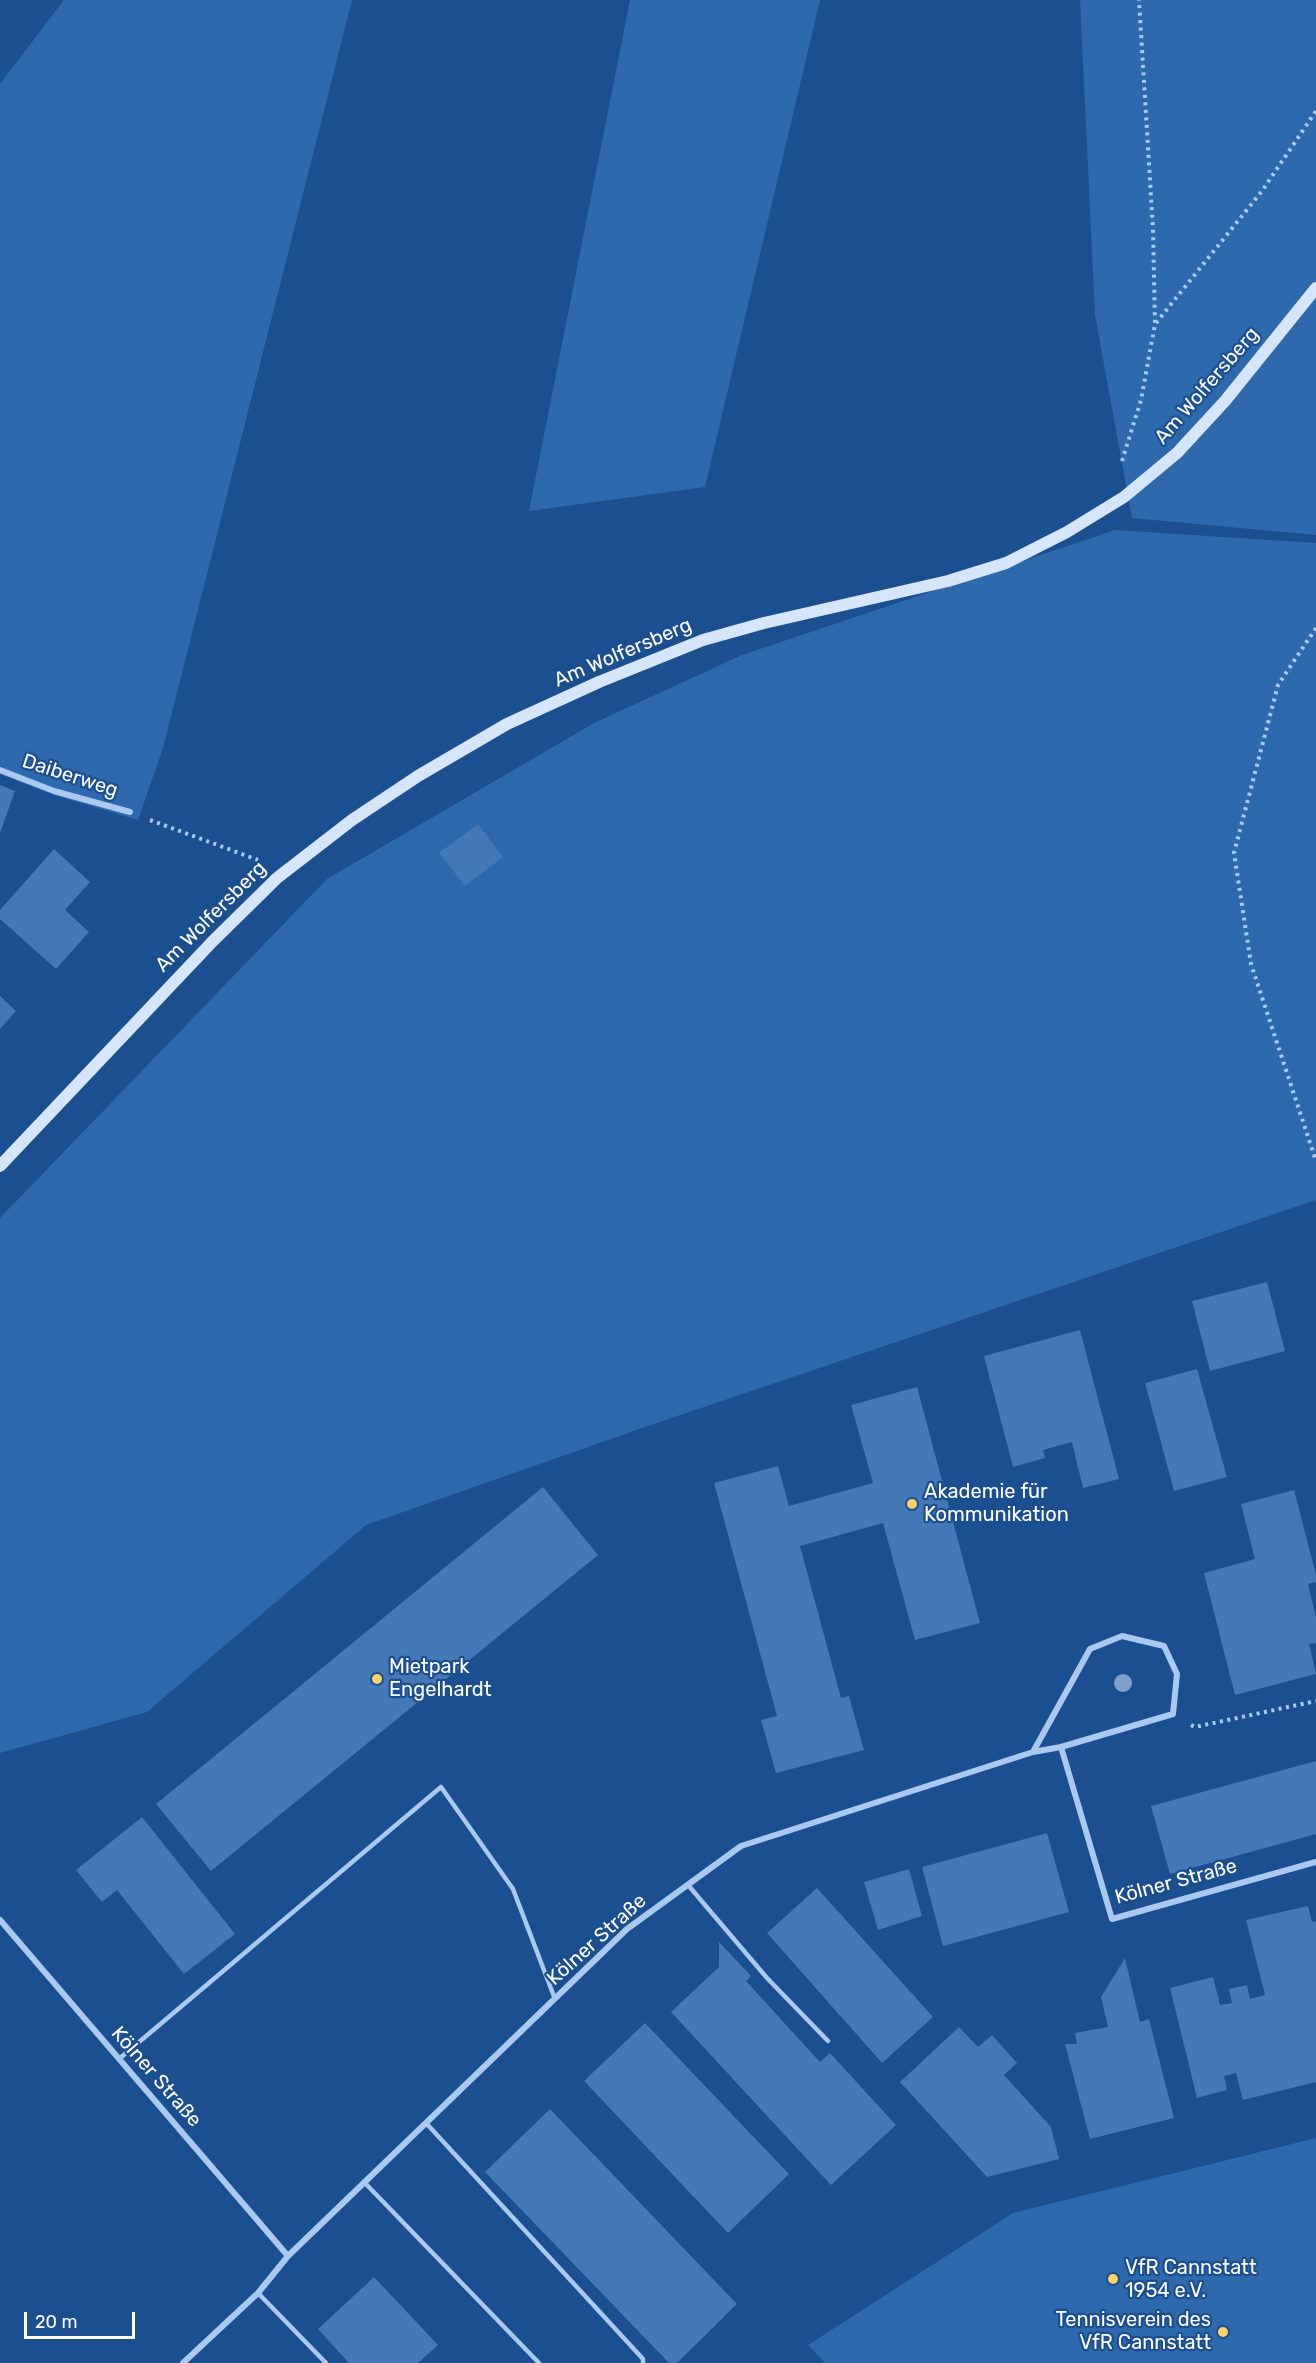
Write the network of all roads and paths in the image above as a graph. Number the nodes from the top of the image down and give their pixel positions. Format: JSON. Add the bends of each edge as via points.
{"nodes":[{"id":1,"x":1139,"y":0,"type":"edge"},
{"id":2,"x":1316,"y":111,"type":"edge"},
{"id":3,"x":1316,"y":288,"type":"edge"},
{"id":4,"x":1155,"y":324,"type":"junction"},
{"id":5,"x":1122,"y":461,"type":"dead end"},
{"id":6,"x":1316,"y":628,"type":"edge"},
{"id":7,"x":0,"y":770,"type":"edge"},
{"id":8,"x":130,"y":812,"type":"joint"},
{"id":9,"x":258,"y":861,"type":"dead end"},
{"id":10,"x":1316,"y":1161,"type":"edge"},
{"id":11,"x":2,"y":1162,"type":"edge"},
{"id":12,"x":1316,"y":1701,"type":"edge"},
{"id":13,"x":1173,"y":1714,"type":"junction"},
{"id":14,"x":1061,"y":1747,"type":"junction"},
{"id":15,"x":1033,"y":1752,"type":"junction"},
{"id":16,"x":1316,"y":1862,"type":"edge"},
{"id":17,"x":688,"y":1885,"type":"junction"},
{"id":18,"x":0,"y":1920,"type":"edge"},
{"id":19,"x":555,"y":1999,"type":"junction"},
{"id":20,"x":828,"y":2041,"type":"dead end"},
{"id":21,"x":119,"y":2059,"type":"junction"},
{"id":22,"x":426,"y":2123,"type":"junction"},
{"id":23,"x":364,"y":2182,"type":"junction"},
{"id":24,"x":288,"y":2256,"type":"junction"},
{"id":25,"x":258,"y":2293,"type":"junction"},
{"id":26,"x":183,"y":2363,"type":"edge"},
{"id":27,"x":326,"y":2363,"type":"edge"},
{"id":28,"x":539,"y":2363,"type":"edge"},
{"id":29,"x":643,"y":2363,"type":"edge"}],
"edges":[{"from":1,"to":4,"type":"path","via":[[1154,229]]},
{"from":2,"to":4,"type":"path","via":[[1262,191]]},
{"from":3,"to":11,"type":"main road","name":"Am Wolfersberg","via":[[1225,401],[1177,453],[1124,496],[1067,532],[1006,563],[948,581],[702,640],[507,724],[418,776],[276,878]]},
{"from":4,"to":5,"type":"path","via":[[1140,400]]},
{"from":6,"to":10,"type":"path","via":[[1278,685],[1234,853],[1251,964]]},
{"from":7,"to":8,"type":"street","name":"Daiberweg","via":[[54,791]]},
{"from":8,"to":9,"type":"path"},
{"from":12,"to":13,"type":"path","via":[[1195,1727]]},
{"from":13,"to":14,"type":"street","name":"Kölner Straße"},
{"from":13,"to":15,"type":"street","via":[[1177,1674],[1164,1646],[1122,1636],[1090,1648]]},
{"from":14,"to":15,"type":"street","name":"Kölner Straße"},
{"from":14,"to":16,"type":"street","name":"Kölner Straße","via":[[1112,1919]]},
{"from":15,"to":17,"type":"street","name":"Kölner Straße","via":[[741,1846]]},
{"from":17,"to":19,"type":"street","name":"Kölner Straße","via":[[627,1929]]},
{"from":17,"to":20,"type":"lane","via":[[767,1978]]},
{"from":18,"to":21,"type":"street","name":"Kölner Straße"},
{"from":19,"to":21,"type":"lane","via":[[513,1889],[441,1787]]},
{"from":19,"to":22,"type":"street","name":"Kölner Straße"},
{"from":21,"to":24,"type":"street","name":"Kölner Straße"},
{"from":22,"to":23,"type":"street","name":"Kölner Straße"},
{"from":22,"to":29,"type":"lane"},
{"from":23,"to":24,"type":"street","name":"Kölner Straße"},
{"from":23,"to":28,"type":"lane"},
{"from":24,"to":25,"type":"street","name":"Kölner Straße"},
{"from":25,"to":26,"type":"street","name":"Kölner Straße"},
{"from":25,"to":27,"type":"lane"}]}
